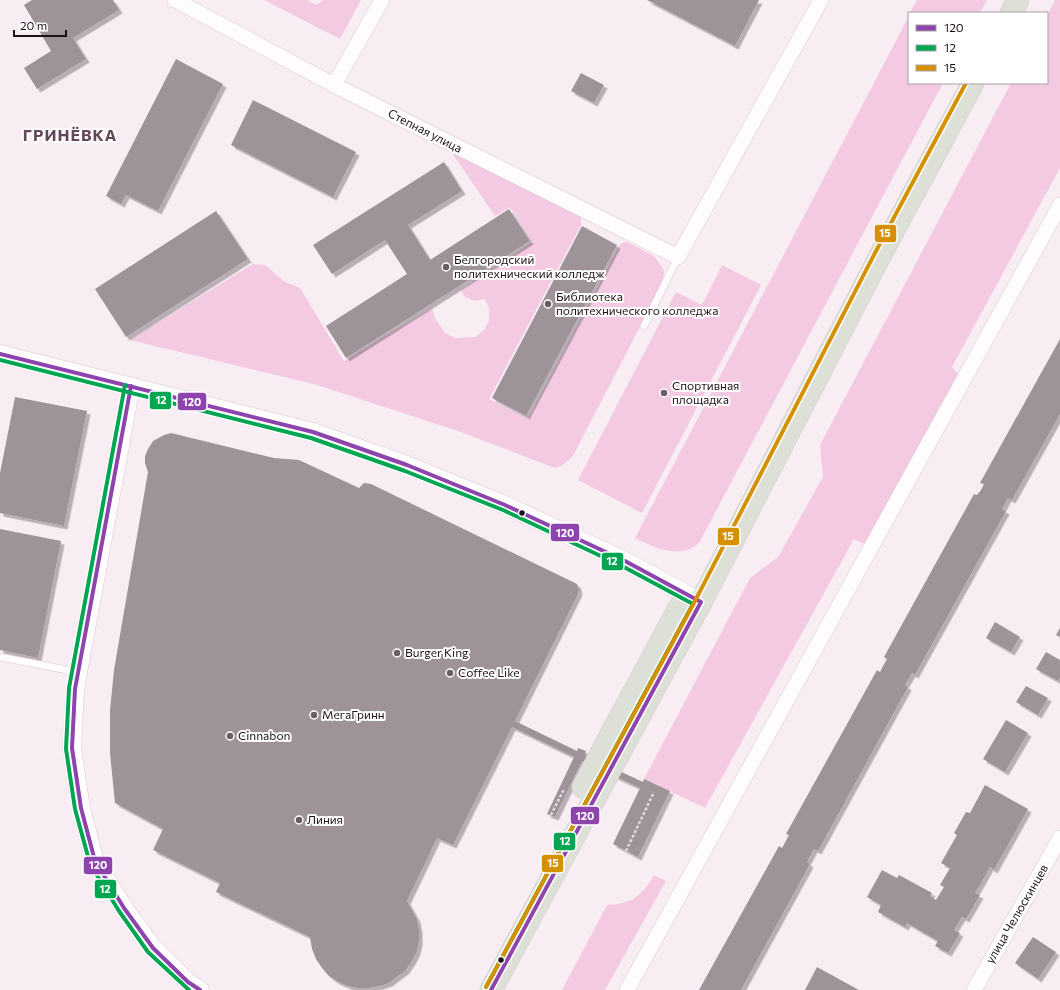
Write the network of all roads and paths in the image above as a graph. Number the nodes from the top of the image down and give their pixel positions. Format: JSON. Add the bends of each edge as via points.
{"nodes":[{"id":1,"x":175,"y":0,"type":"edge"},
{"id":2,"x":382,"y":0,"type":"edge"},
{"id":3,"x":821,"y":0,"type":"edge"},
{"id":4,"x":1018,"y":0,"type":"edge"},
{"id":5,"x":1012,"y":12,"type":"edge"},
{"id":6,"x":972,"y":84,"type":"edge"},
{"id":7,"x":334,"y":85,"type":"junction"},
{"id":8,"x":1060,"y":205,"type":"edge"},
{"id":9,"x":678,"y":257,"type":"junction"},
{"id":10,"x":644,"y":326,"type":"dead end"},
{"id":11,"x":0,"y":354,"type":"edge"},
{"id":12,"x":131,"y":386,"type":"junction"},
{"id":13,"x":701,"y":602,"type":"junction"},
{"id":14,"x":0,"y":657,"type":"edge"},
{"id":15,"x":78,"y":672,"type":"junction"},
{"id":16,"x":654,"y":792,"type":"dead end"},
{"id":17,"x":1060,"y":838,"type":"edge"},
{"id":18,"x":626,"y":851,"type":"dead end"},
{"id":19,"x":200,"y":990,"type":"edge"},
{"id":20,"x":475,"y":990,"type":"edge"},
{"id":21,"x":491,"y":990,"type":"edge"},
{"id":22,"x":627,"y":990,"type":"edge"},
{"id":23,"x":974,"y":990,"type":"edge"}],
"edges":[{"from":1,"to":7,"type":"street","name":"Степная улица"},
{"from":2,"to":7,"type":"street"},
{"from":3,"to":9,"type":"street"},
{"from":4,"to":5,"type":"main road"},
{"from":6,"to":13,"type":"main road","via":[[881,254]]},
{"from":7,"to":9,"type":"street","name":"Степная улица"},
{"from":8,"to":22,"type":"street"},
{"from":9,"to":10,"type":"lane"},
{"from":11,"to":12,"type":"street"},
{"from":12,"to":13,"type":"street","via":[[312,432],[406,464],[625,561]]},
{"from":12,"to":15,"type":"street"},
{"from":13,"to":20,"type":"main road","via":[[680,606]]},
{"from":13,"to":21,"type":"main road"},
{"from":14,"to":15,"type":"lane"},
{"from":15,"to":19,"type":"street","via":[[72,748],[81,808],[95,861],[153,948],[188,982]]},
{"from":16,"to":18,"type":"path"},
{"from":17,"to":23,"type":"street","name":"улица Челюскинцев"}]}
